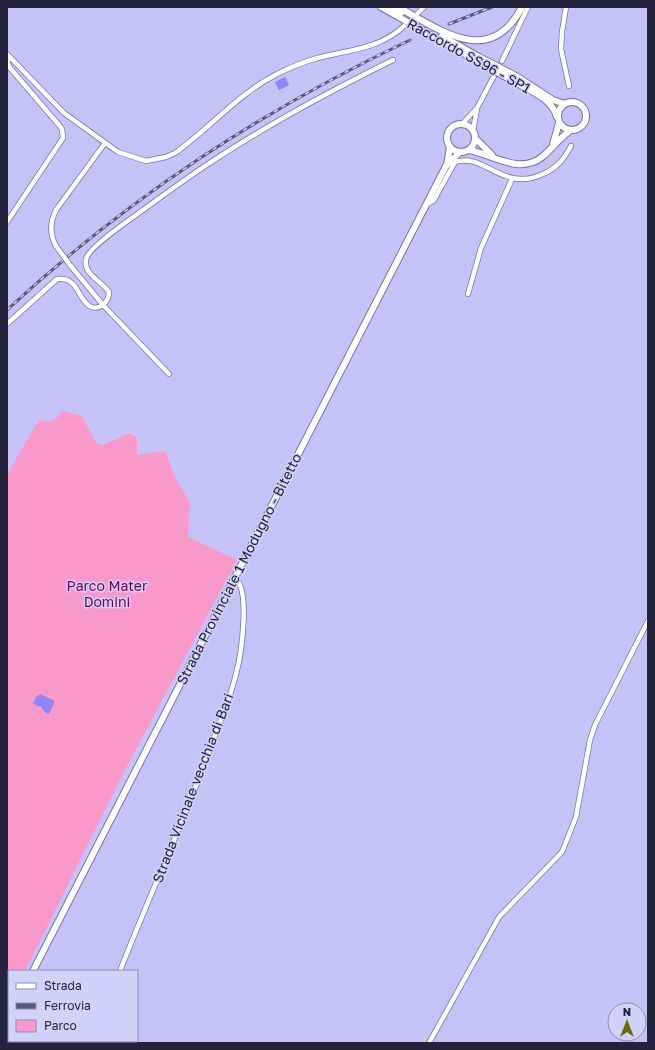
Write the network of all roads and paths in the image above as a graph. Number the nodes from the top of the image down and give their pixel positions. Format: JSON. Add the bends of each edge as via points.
{"nodes":[{"id":1,"x":381,"y":7,"type":"edge"},
{"id":2,"x":391,"y":7,"type":"edge"},
{"id":3,"x":398,"y":7,"type":"edge"},
{"id":4,"x":424,"y":7,"type":"edge"},
{"id":5,"x":522,"y":7,"type":"edge"},
{"id":6,"x":528,"y":7,"type":"edge"},
{"id":7,"x":566,"y":7,"type":"edge"},
{"id":8,"x":416,"y":15,"type":"dead end"},
{"id":9,"x":404,"y":26,"type":"dead end"},
{"id":10,"x":9,"y":55,"type":"edge"},
{"id":11,"x":478,"y":59,"type":"junction"},
{"id":12,"x":393,"y":60,"type":"dead end"},
{"id":13,"x":502,"y":61,"type":"dead end"},
{"id":14,"x":494,"y":76,"type":"dead end"},
{"id":15,"x":569,"y":86,"type":"dead end"},
{"id":16,"x":538,"y":92,"type":"junction"},
{"id":17,"x":565,"y":104,"type":"junction"},
{"id":18,"x":477,"y":108,"type":"junction"},
{"id":19,"x":559,"y":120,"type":"junction"},
{"id":20,"x":462,"y":124,"type":"junction"},
{"id":21,"x":473,"y":130,"type":"junction"},
{"id":22,"x":571,"y":130,"type":"junction"},
{"id":23,"x":475,"y":138,"type":"junction"},
{"id":24,"x":105,"y":143,"type":"junction"},
{"id":25,"x":553,"y":145,"type":"junction"},
{"id":26,"x":571,"y":146,"type":"dead end"},
{"id":27,"x":450,"y":147,"type":"junction"},
{"id":28,"x":469,"y":150,"type":"junction"},
{"id":29,"x":460,"y":152,"type":"junction"},
{"id":30,"x":493,"y":156,"type":"junction"},
{"id":31,"x":446,"y":166,"type":"junction"},
{"id":32,"x":512,"y":179,"type":"junction"},
{"id":33,"x":426,"y":205,"type":"junction"},
{"id":34,"x":7,"y":222,"type":"edge"},
{"id":35,"x":468,"y":294,"type":"dead end"},
{"id":36,"x":103,"y":305,"type":"junction"},
{"id":37,"x":7,"y":324,"type":"edge"},
{"id":38,"x":169,"y":374,"type":"dead end"},
{"id":39,"x":235,"y":578,"type":"junction"},
{"id":40,"x":648,"y":622,"type":"edge"},
{"id":41,"x":34,"y":970,"type":"edge"},
{"id":42,"x":120,"y":970,"type":"edge"},
{"id":43,"x":429,"y":1043,"type":"edge"}],
"edges":[{"from":1,"to":11,"type":"main road","name":"Raccordo SS96 - SP1"},
{"from":2,"to":11,"type":"main road","name":"Raccordo SS96 - SP1"},
{"from":3,"to":5,"type":"main road","via":[[453,37],[481,41],[504,31]]},
{"from":4,"to":8,"type":"street"},
{"from":6,"to":13,"type":"street"},
{"from":7,"to":15,"type":"street","via":[[561,45]]},
{"from":9,"to":24,"type":"street","via":[[379,44],[314,59],[276,74],[218,116],[188,144],[166,157],[146,161],[118,152]]},
{"from":10,"to":24,"type":"street","via":[[75,122]]},
{"from":10,"to":34,"type":"street","via":[[7,62],[10,68],[59,125],[63,138]]},
{"from":11,"to":16,"type":"main road","name":"Raccordo SS96 - SP1","bridge":true},
{"from":12,"to":36,"type":"street","via":[[254,135],[203,167],[116,230],[88,254],[86,260],[90,273],[109,292],[108,299]]},
{"from":14,"to":18,"type":"street"},
{"from":16,"to":17,"type":"main road"},
{"from":16,"to":19,"type":"main road","via":[[556,110]]},
{"from":17,"to":19,"type":"main road","via":[[559,110]]},
{"from":17,"to":22,"type":"main road","via":[[577,103],[585,113],[583,125]]},
{"from":18,"to":20,"type":"street"},
{"from":18,"to":21,"type":"street"},
{"from":19,"to":22,"type":"main road"},
{"from":19,"to":25,"type":"main road"},
{"from":20,"to":21,"type":"main road"},
{"from":20,"to":27,"type":"main road","via":[[454,126],[448,132]]},
{"from":21,"to":23,"type":"main road"},
{"from":22,"to":25,"type":"main road"},
{"from":23,"to":28,"type":"main road"},
{"from":23,"to":30,"type":"main road"},
{"from":24,"to":36,"type":"street","bridge":true,"via":[[54,215],[51,228],[56,246]]},
{"from":25,"to":30,"type":"main road","via":[[543,156],[530,164],[513,164]]},
{"from":26,"to":32,"type":"street","via":[[559,165],[550,171],[524,180]]},
{"from":27,"to":29,"type":"main road"},
{"from":27,"to":31,"type":"main road"},
{"from":28,"to":29,"type":"main road"},
{"from":28,"to":30,"type":"main road"},
{"from":29,"to":31,"type":"main road"},
{"from":31,"to":33,"type":"main road","name":"Strada Provinciale 1 Modugno - Bitetto"},
{"from":32,"to":33,"type":"street","via":[[470,161],[460,160],[452,166],[434,200]]},
{"from":32,"to":35,"type":"street","via":[[481,248]]},
{"from":33,"to":39,"type":"main road","name":"Strada Provinciale 1 Modugno - Bitetto"},
{"from":36,"to":37,"type":"street","via":[[92,308],[85,303],[73,285],[64,279],[57,279]]},
{"from":36,"to":38,"type":"street"},
{"from":39,"to":41,"type":"main road","name":"Strada Provinciale 1 Modugno - Bitetto"},
{"from":39,"to":42,"type":"street","name":"Strada Vicinale vecchia di Bari","via":[[241,585],[244,608],[238,664],[231,690],[200,778]]},
{"from":40,"to":43,"type":"street","via":[[595,725],[576,817],[562,852],[500,917]]}]}
